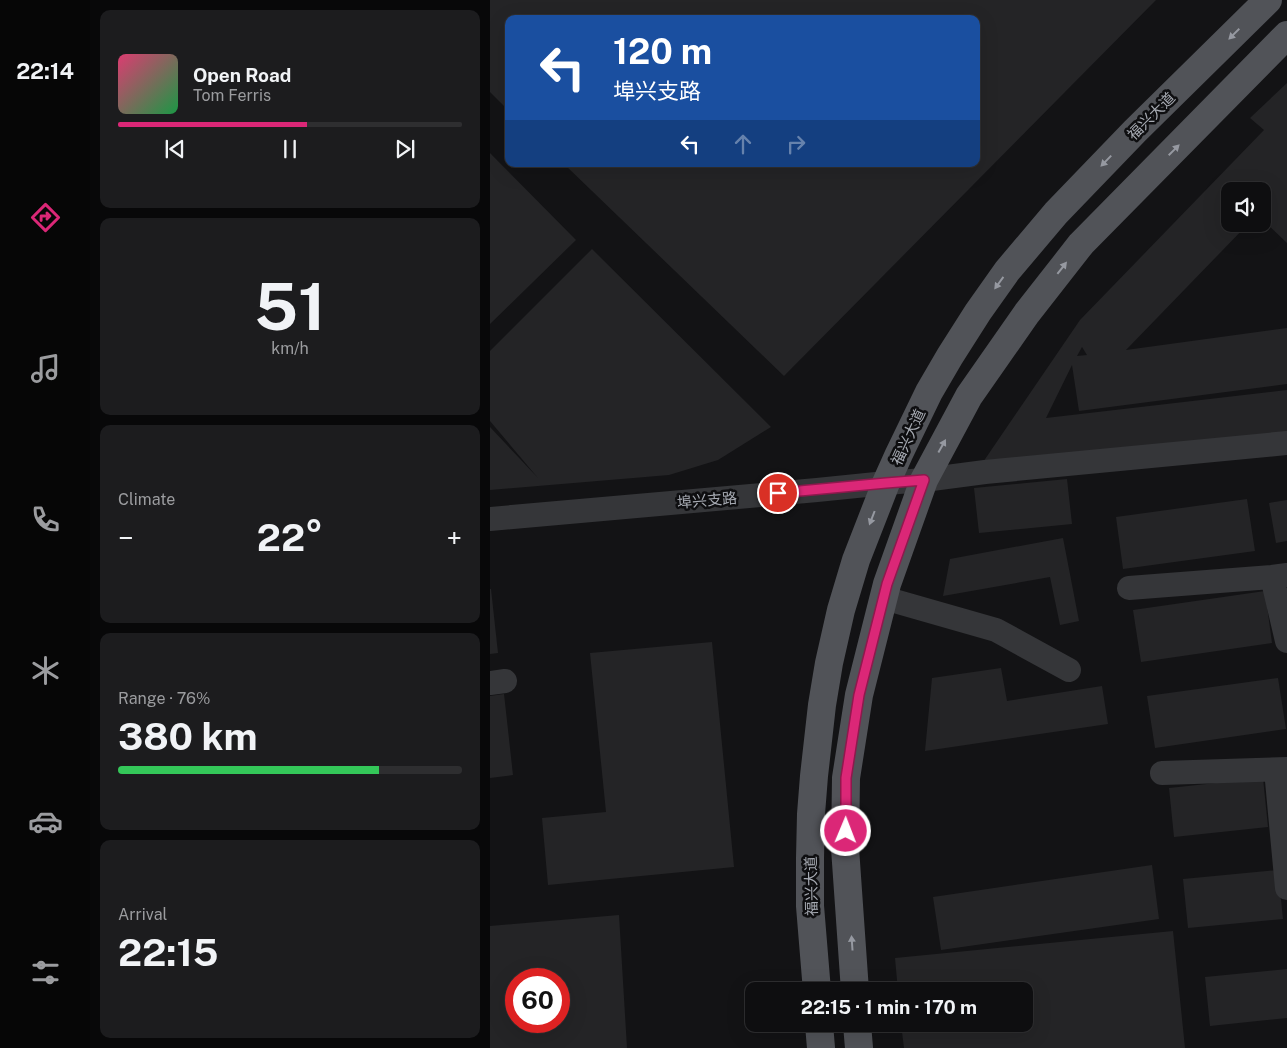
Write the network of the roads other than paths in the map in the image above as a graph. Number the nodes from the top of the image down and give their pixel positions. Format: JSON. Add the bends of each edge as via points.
{"nodes":[{"id":1,"x":1268,"y":0,"type":"edge"},
{"id":2,"x":1287,"y":35,"type":"edge"},
{"id":3,"x":1287,"y":442,"type":"edge"},
{"id":4,"x":924,"y":480,"type":"junction"},
{"id":5,"x":886,"y":483,"type":"junction"},
{"id":6,"x":490,"y":519,"type":"edge"},
{"id":7,"x":1280,"y":576,"type":"edge"},
{"id":8,"x":1129,"y":588,"type":"dead end"},
{"id":9,"x":884,"y":598,"type":"junction"},
{"id":10,"x":1287,"y":641,"type":"edge"},
{"id":11,"x":1069,"y":670,"type":"dead end"},
{"id":12,"x":1282,"y":769,"type":"edge"},
{"id":13,"x":1162,"y":773,"type":"dead end"},
{"id":14,"x":1287,"y":888,"type":"edge"},
{"id":15,"x":816,"y":982,"type":"edge"},
{"id":16,"x":854,"y":982,"type":"edge"},
{"id":17,"x":820,"y":1032,"type":"edge"},
{"id":18,"x":858,"y":1032,"type":"edge"},
{"id":19,"x":821,"y":1048,"type":"edge"},
{"id":20,"x":859,"y":1048,"type":"edge"}],
"edges":[{"from":1,"to":5,"type":"main road","name":"福兴大道","one_way":true,"via":[[1056,213],[1007,271],[929,392]]},
{"from":4,"to":2,"type":"main road","one_way":true,"via":[[970,396],[1027,313],[1081,244]]},
{"from":3,"to":4,"type":"street","name":"埠兴支路"},
{"from":4,"to":5,"type":"street","name":"埠兴支路"},
{"from":4,"to":9,"type":"main road"},
{"from":5,"to":6,"type":"street","name":"埠兴支路"},
{"from":5,"to":15,"type":"main road","name":"福兴大道","one_way":true,"via":[[856,560],[829,663],[822,705],[813,786],[810,858]]},
{"from":7,"to":8,"type":"street"},
{"from":7,"to":10,"type":"street"},
{"from":9,"to":11,"type":"street","via":[[996,630]]},
{"from":16,"to":9,"type":"main road","one_way":true,"via":[[845,848],[846,778],[859,695]]},
{"from":12,"to":13,"type":"street"},
{"from":12,"to":14,"type":"street"},
{"from":17,"to":19,"type":"main road"},
{"from":18,"to":20,"type":"main road"}]}
